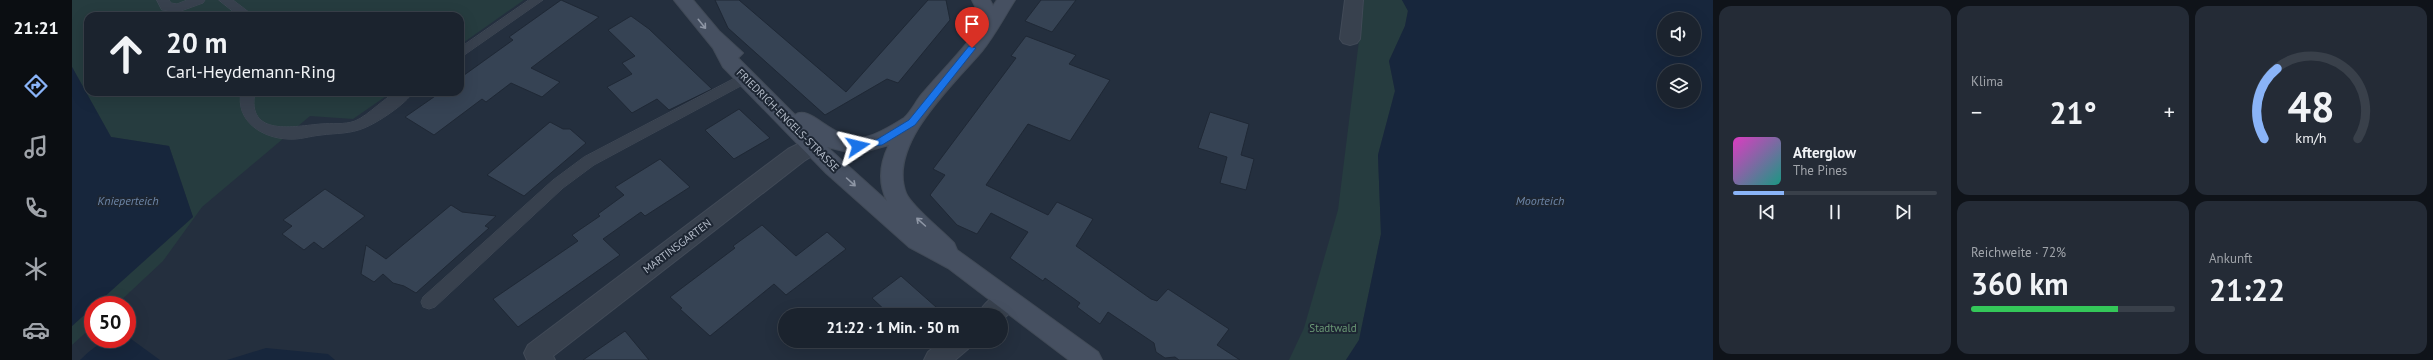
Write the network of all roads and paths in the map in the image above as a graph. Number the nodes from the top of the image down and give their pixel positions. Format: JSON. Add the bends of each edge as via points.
{"nodes":[{"id":1,"x":163,"y":0,"type":"edge"},
{"id":2,"x":199,"y":0,"type":"edge"},
{"id":3,"x":226,"y":0,"type":"edge"},
{"id":4,"x":537,"y":0,"type":"edge"},
{"id":5,"x":683,"y":0,"type":"edge"},
{"id":6,"x":981,"y":0,"type":"edge"},
{"id":7,"x":1006,"y":0,"type":"edge"},
{"id":8,"x":1354,"y":0,"type":"edge"},
{"id":9,"x":242,"y":12,"type":"edge"},
{"id":10,"x":1350,"y":39,"type":"dead end"},
{"id":11,"x":722,"y":46,"type":"junction"},
{"id":12,"x":464,"y":51,"type":"edge"},
{"id":13,"x":965,"y":57,"type":"junction"},
{"id":14,"x":745,"y":78,"type":"junction"},
{"id":15,"x":246,"y":96,"type":"edge"},
{"id":16,"x":400,"y":96,"type":"edge"},
{"id":17,"x":912,"y":123,"type":"junction"},
{"id":18,"x":819,"y":142,"type":"junction"},
{"id":19,"x":956,"y":262,"type":"junction"},
{"id":20,"x":429,"y":302,"type":"dead end"},
{"id":21,"x":998,"y":308,"type":"edge"},
{"id":22,"x":1008,"y":314,"type":"edge"},
{"id":23,"x":951,"y":348,"type":"edge"},
{"id":24,"x":542,"y":360,"type":"edge"},
{"id":25,"x":937,"y":360,"type":"edge"},
{"id":26,"x":1089,"y":360,"type":"edge"}],
"edges":[{"from":1,"to":2,"type":"lane","via":[[166,7],[178,8]]},
{"from":3,"to":9,"type":"lane"},
{"from":4,"to":12,"type":"lane"},
{"from":5,"to":11,"type":"main road","name":"FRIEDRICH-ENGELS-STRASSE","one_way":true},
{"from":6,"to":13,"type":"main road","via":[[985,8],[982,19]]},
{"from":7,"to":13,"type":"main road","via":[[986,32]]},
{"from":8,"to":10,"type":"street"},
{"from":11,"to":14,"type":"main road","name":"FRIEDRICH-ENGELS-STRASSE","via":[[730,62]]},
{"from":11,"to":18,"type":"main road","name":"FRIEDRICH-ENGELS-STRASSE","via":[[744,60]]},
{"from":13,"to":17,"type":"main road"},
{"from":14,"to":18,"type":"main road","name":"FRIEDRICH-ENGELS-STRASSE"},
{"from":14,"to":20,"type":"lane","via":[[589,161],[537,203]]},
{"from":15,"to":16,"type":"lane","via":[[244,101],[246,111],[252,120],[271,130],[288,134],[343,130],[361,124]]},
{"from":17,"to":18,"type":"main road","name":"FRIEDRICH-ENGELS-STRASSE","via":[[888,138],[867,145]]},
{"from":19,"to":17,"type":"main road","name":"FRIEDRICH-ENGELS-STRASSE","one_way":true,"via":[[895,194],[891,176],[893,164]]},
{"from":18,"to":19,"type":"main road","name":"FRIEDRICH-ENGELS-STRASSE","one_way":true,"via":[[917,240]]},
{"from":18,"to":24,"type":"street","name":"MARTINSGARTEN","via":[[796,155],[537,353]]},
{"from":19,"to":21,"type":"main road","name":"FRIEDRICH-ENGELS-STRASSE"},
{"from":22,"to":26,"type":"main road","name":"FRIEDRICH-ENGELS-STRASSE"},
{"from":23,"to":25,"type":"street"}]}
